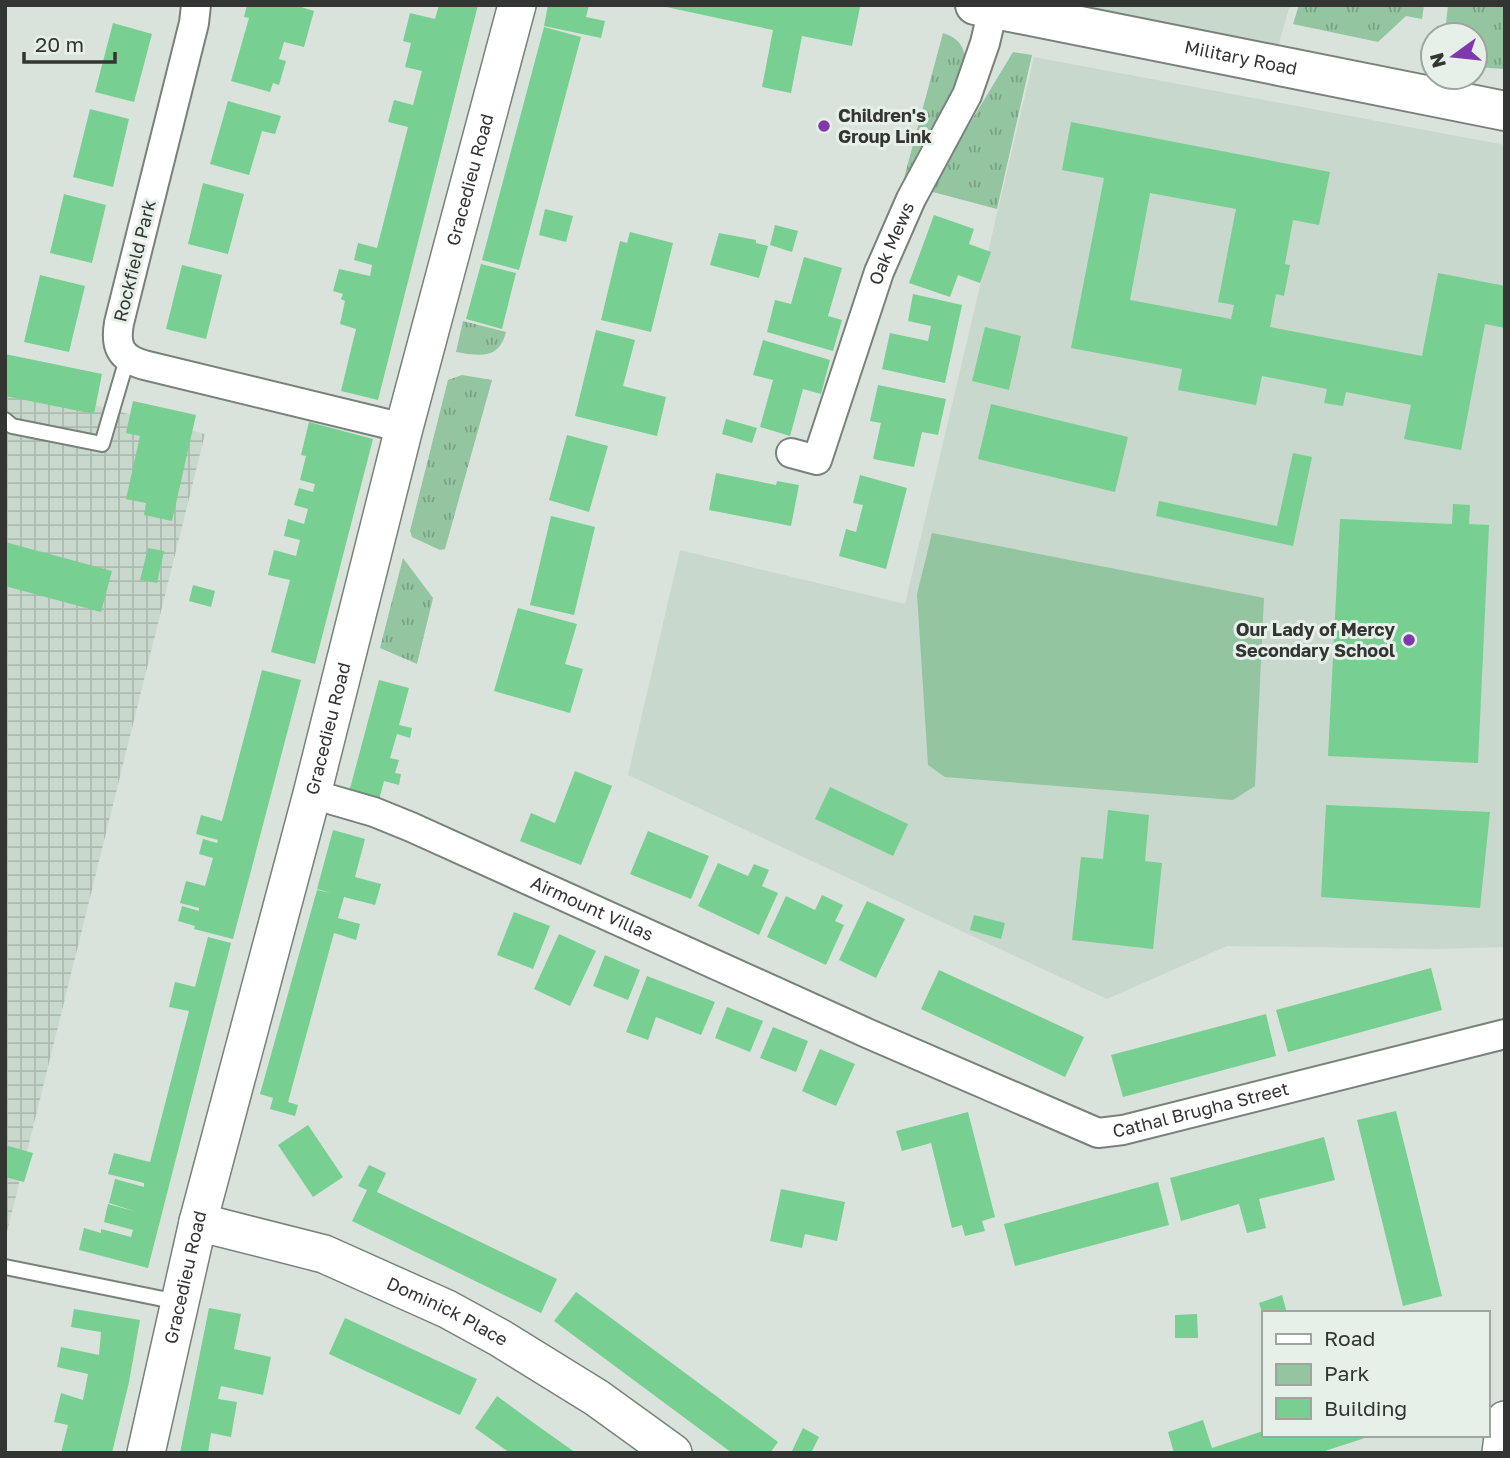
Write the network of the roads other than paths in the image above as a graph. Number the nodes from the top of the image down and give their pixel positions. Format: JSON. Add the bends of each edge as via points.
{"nodes":[{"id":1,"x":196,"y":5,"type":"edge"},
{"id":2,"x":517,"y":5,"type":"edge"},
{"id":3,"x":984,"y":7,"type":"edge"},
{"id":4,"x":1505,"y":111,"type":"edge"},
{"id":5,"x":127,"y":359,"type":"junction"},
{"id":6,"x":5,"y":420,"type":"edge"},
{"id":7,"x":404,"y":428,"type":"junction"},
{"id":8,"x":791,"y":453,"type":"dead end"},
{"id":9,"x":312,"y":794,"type":"junction"},
{"id":10,"x":869,"y":1034,"type":"joint"},
{"id":11,"x":1505,"y":1034,"type":"edge"},
{"id":12,"x":198,"y":1222,"type":"junction"},
{"id":13,"x":5,"y":1267,"type":"edge"},
{"id":14,"x":180,"y":1302,"type":"junction"},
{"id":15,"x":1505,"y":1420,"type":"edge"},
{"id":16,"x":146,"y":1453,"type":"edge"},
{"id":17,"x":673,"y":1453,"type":"edge"},
{"id":18,"x":1501,"y":1453,"type":"edge"}],
"edges":[{"from":1,"to":5,"type":"street","name":"Rockfield Park","via":[[119,323],[117,342]]},
{"from":2,"to":7,"type":"street","name":"Gracedieu Road"},
{"from":3,"to":4,"type":"main road","name":"Military Road"},
{"from":3,"to":8,"type":"street","name":"Oak Mews","via":[[985,43],[967,96],[911,199],[879,272],[817,460]]},
{"from":5,"to":6,"type":"lane","via":[[102,444],[12,426]]},
{"from":5,"to":7,"type":"street"},
{"from":7,"to":9,"type":"street","name":"Gracedieu Road"},
{"from":9,"to":10,"type":"street","name":"Airmount Villas","via":[[411,827]]},
{"from":9,"to":12,"type":"street","name":"Gracedieu Road"},
{"from":10,"to":11,"type":"street","name":"Cathal Brugha Street","via":[[1080,1126],[1106,1133]]},
{"from":12,"to":14,"type":"street","name":"Gracedieu Road"},
{"from":12,"to":17,"type":"street","name":"Dominick Place","via":[[324,1254],[447,1309],[597,1398]]},
{"from":13,"to":14,"type":"lane"},
{"from":14,"to":16,"type":"street","name":"Gracedieu Road"},
{"from":15,"to":18,"type":"street"}]}
